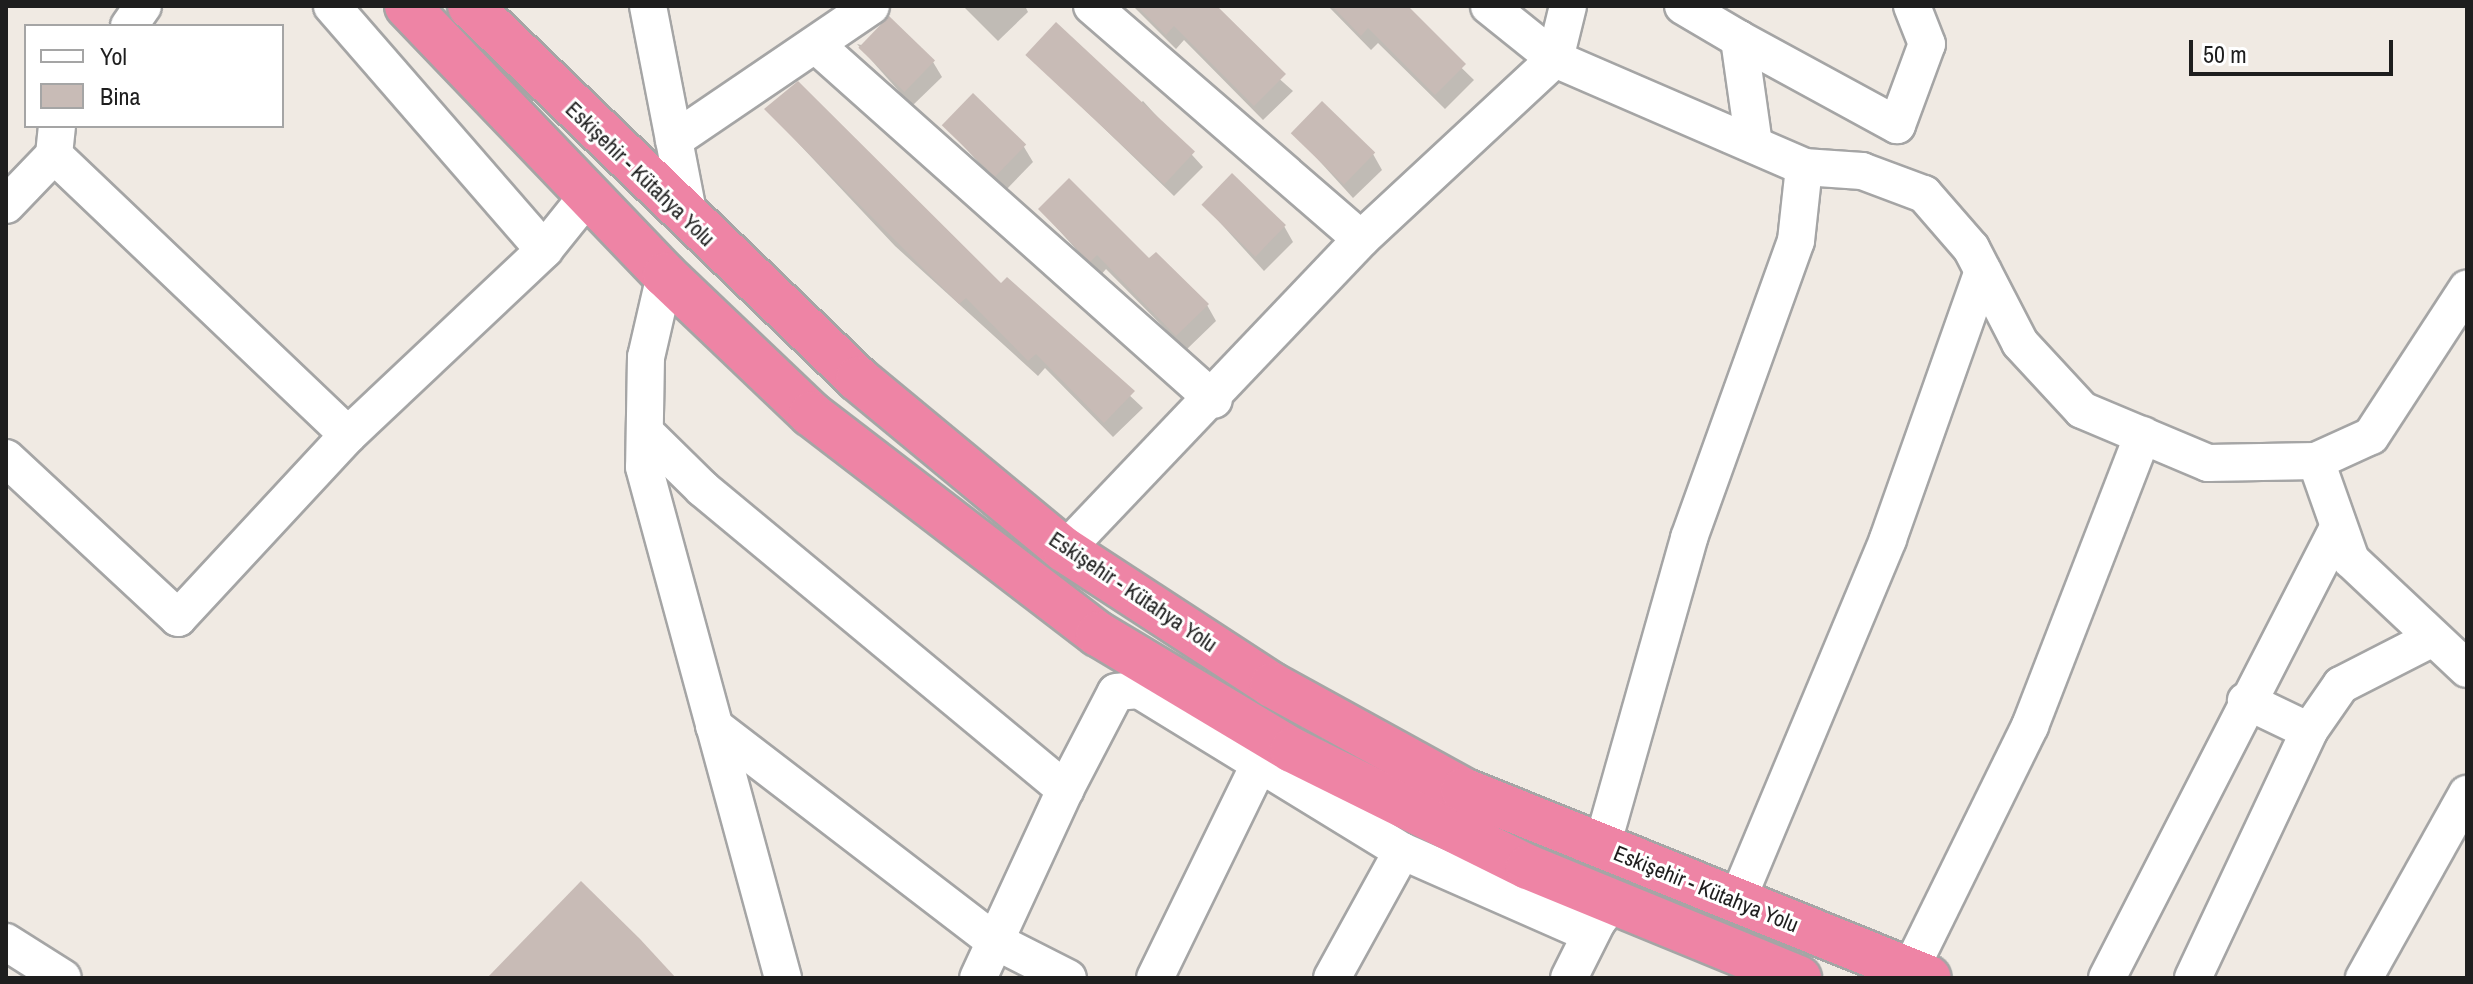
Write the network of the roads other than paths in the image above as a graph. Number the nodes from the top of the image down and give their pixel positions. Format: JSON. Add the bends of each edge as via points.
{"nodes":[{"id":1,"x":143,"y":6,"type":"edge"},
{"id":2,"x":332,"y":6,"type":"edge"},
{"id":3,"x":407,"y":6,"type":"edge"},
{"id":4,"x":470,"y":6,"type":"edge"},
{"id":5,"x":648,"y":6,"type":"edge"},
{"id":6,"x":871,"y":6,"type":"edge"},
{"id":7,"x":1092,"y":6,"type":"edge"},
{"id":8,"x":1489,"y":6,"type":"edge"},
{"id":9,"x":1568,"y":6,"type":"edge"},
{"id":10,"x":1683,"y":6,"type":"edge"},
{"id":11,"x":1912,"y":6,"type":"edge"},
{"id":12,"x":130,"y":24,"type":"edge"},
{"id":13,"x":1739,"y":39,"type":"junction"},
{"id":14,"x":816,"y":45,"type":"junction"},
{"id":15,"x":1555,"y":59,"type":"junction"},
{"id":16,"x":674,"y":140,"type":"junction"},
{"id":17,"x":55,"y":141,"type":"edge"},
{"id":18,"x":1754,"y":145,"type":"junction"},
{"id":19,"x":1804,"y":167,"type":"junction"},
{"id":20,"x":589,"y":194,"type":"junction"},
{"id":21,"x":6,"y":205,"type":"edge"},
{"id":22,"x":690,"y":222,"type":"junction"},
{"id":23,"x":1361,"y":239,"type":"junction"},
{"id":24,"x":544,"y":250,"type":"junction"},
{"id":25,"x":1983,"y":271,"type":"junction"},
{"id":26,"x":665,"y":275,"type":"junction"},
{"id":27,"x":2467,"y":289,"type":"edge"},
{"id":28,"x":1214,"y":400,"type":"junction"},
{"id":29,"x":645,"y":432,"type":"junction"},
{"id":30,"x":348,"y":435,"type":"junction"},
{"id":31,"x":2143,"y":435,"type":"junction"},
{"id":32,"x":6,"y":458,"type":"edge"},
{"id":33,"x":2316,"y":461,"type":"junction"},
{"id":34,"x":2338,"y":528,"type":"junction"},
{"id":35,"x":1065,"y":550,"type":"junction"},
{"id":36,"x":2431,"y":639,"type":"junction"},
{"id":37,"x":2467,"y":669,"type":"edge"},
{"id":38,"x":2246,"y":701,"type":"junction"},
{"id":39,"x":714,"y":726,"type":"junction"},
{"id":40,"x":2309,"y":731,"type":"junction"},
{"id":41,"x":1258,"y":767,"type":"junction"},
{"id":42,"x":1065,"y":790,"type":"junction"},
{"id":43,"x":2467,"y":794,"type":"edge"},
{"id":44,"x":1602,"y":846,"type":"junction"},
{"id":45,"x":1402,"y":851,"type":"junction"},
{"id":46,"x":1736,"y":903,"type":"junction"},
{"id":47,"x":1604,"y":913,"type":"junction"},
{"id":48,"x":993,"y":940,"type":"junction"},
{"id":49,"x":6,"y":942,"type":"edge"},
{"id":50,"x":1919,"y":974,"type":"edge"},
{"id":51,"x":63,"y":978,"type":"edge"},
{"id":52,"x":783,"y":978,"type":"edge"},
{"id":53,"x":978,"y":978,"type":"edge"},
{"id":54,"x":1068,"y":978,"type":"edge"},
{"id":55,"x":1155,"y":978,"type":"edge"},
{"id":56,"x":1332,"y":978,"type":"edge"},
{"id":57,"x":1569,"y":978,"type":"edge"},
{"id":58,"x":1799,"y":978,"type":"edge"},
{"id":59,"x":2107,"y":978,"type":"edge"},
{"id":60,"x":2193,"y":978,"type":"edge"},
{"id":61,"x":2364,"y":978,"type":"edge"}],
"edges":[{"from":1,"to":12,"type":"street"},
{"from":2,"to":24,"type":"street"},
{"from":3,"to":20,"type":"highway"},
{"from":4,"to":22,"type":"highway","name":"Eskişehir - Kütahya Yolu"},
{"from":5,"to":16,"type":"street"},
{"from":6,"to":14,"type":"street"},
{"from":7,"to":23,"type":"street"},
{"from":8,"to":15,"type":"street"},
{"from":9,"to":15,"type":"street"},
{"from":10,"to":13,"type":"street"},
{"from":11,"to":13,"type":"street","via":[[1927,44],[1897,125]]},
{"from":13,"to":18,"type":"street"},
{"from":14,"to":16,"type":"street"},
{"from":14,"to":28,"type":"street"},
{"from":15,"to":18,"type":"street"},
{"from":15,"to":23,"type":"street"},
{"from":16,"to":22,"type":"street"},
{"from":17,"to":21,"type":"street"},
{"from":17,"to":30,"type":"street"},
{"from":18,"to":19,"type":"street"},
{"from":19,"to":25,"type":"street","via":[[1862,171],[1924,194]]},
{"from":19,"to":44,"type":"street","via":[[1796,241],[1689,538]]},
{"from":20,"to":24,"type":"street"},
{"from":20,"to":26,"type":"highway"},
{"from":22,"to":35,"type":"highway","name":"Eskişehir - Kütahya Yolu","via":[[858,379]]},
{"from":23,"to":28,"type":"street"},
{"from":24,"to":30,"type":"street"},
{"from":25,"to":31,"type":"street","via":[[2020,343],[2082,410]]},
{"from":25,"to":46,"type":"street","via":[[1888,539]]},
{"from":26,"to":29,"type":"street","via":[[646,357]]},
{"from":26,"to":47,"type":"highway","via":[[811,414],[1098,634],[1292,750]]},
{"from":27,"to":33,"type":"street","via":[[2371,436]]},
{"from":28,"to":35,"type":"street"},
{"from":29,"to":39,"type":"street","via":[[644,467]]},
{"from":29,"to":42,"type":"street","via":[[703,489]]},
{"from":30,"to":32,"type":"street","via":[[178,618]]},
{"from":31,"to":33,"type":"street","via":[[2208,463]]},
{"from":31,"to":50,"type":"street","via":[[2030,726]]},
{"from":33,"to":34,"type":"street"},
{"from":34,"to":36,"type":"street","via":[[2351,560]]},
{"from":34,"to":38,"type":"street"},
{"from":35,"to":44,"type":"highway","name":"Eskişehir - Kütahya Yolu","via":[[1354,730],[1463,790]]},
{"from":36,"to":37,"type":"street"},
{"from":36,"to":40,"type":"street","via":[[2341,685]]},
{"from":38,"to":40,"type":"street"},
{"from":38,"to":59,"type":"street"},
{"from":39,"to":48,"type":"street"},
{"from":39,"to":52,"type":"street"},
{"from":40,"to":60,"type":"street"},
{"from":41,"to":42,"type":"street","via":[[1139,690],[1116,692]]},
{"from":41,"to":45,"type":"street"},
{"from":41,"to":55,"type":"street"},
{"from":42,"to":48,"type":"street"},
{"from":43,"to":61,"type":"street"},
{"from":44,"to":46,"type":"highway","name":"Eskişehir - Kütahya Yolu"},
{"from":45,"to":47,"type":"street","via":[[1579,929]]},
{"from":45,"to":56,"type":"street"},
{"from":46,"to":50,"type":"highway","name":"Eskişehir - Kütahya Yolu"},
{"from":47,"to":57,"type":"street"},
{"from":47,"to":58,"type":"highway"},
{"from":48,"to":53,"type":"street"},
{"from":48,"to":54,"type":"street"},
{"from":49,"to":51,"type":"street"}]}
